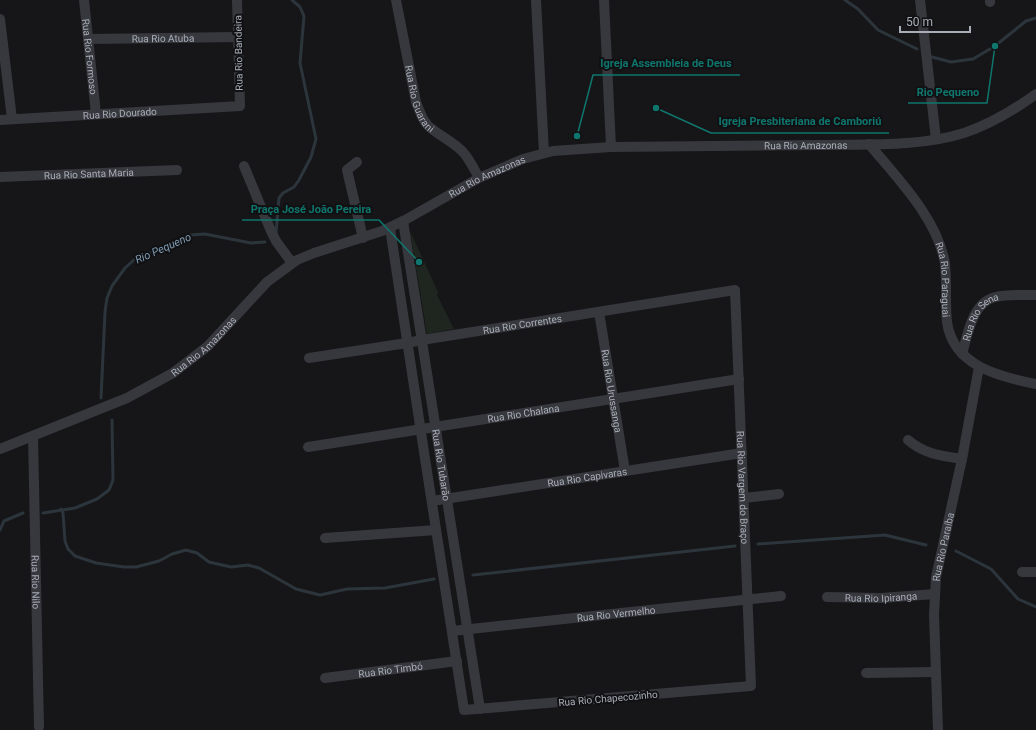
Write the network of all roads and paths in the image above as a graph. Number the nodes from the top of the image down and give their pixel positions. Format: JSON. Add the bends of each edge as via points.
{"nodes":[{"id":1,"x":84,"y":0,"type":"edge"},
{"id":2,"x":237,"y":0,"type":"edge"},
{"id":3,"x":396,"y":0,"type":"edge"},
{"id":4,"x":536,"y":0,"type":"edge"},
{"id":5,"x":604,"y":0,"type":"edge"},
{"id":6,"x":920,"y":0,"type":"edge"},
{"id":7,"x":0,"y":18,"type":"edge"},
{"id":8,"x":238,"y":37,"type":"junction"},
{"id":9,"x":88,"y":39,"type":"junction"},
{"id":10,"x":1,"y":41,"type":"edge"},
{"id":11,"x":1036,"y":94,"type":"edge"},
{"id":12,"x":240,"y":106,"type":"joint"},
{"id":13,"x":96,"y":114,"type":"junction"},
{"id":14,"x":12,"y":119,"type":"junction"},
{"id":15,"x":0,"y":120,"type":"edge"},
{"id":16,"x":936,"y":139,"type":"junction"},
{"id":17,"x":869,"y":144,"type":"junction"},
{"id":18,"x":611,"y":147,"type":"junction"},
{"id":19,"x":544,"y":153,"type":"junction"},
{"id":20,"x":357,"y":162,"type":"dead end"},
{"id":21,"x":244,"y":166,"type":"dead end"},
{"id":22,"x":177,"y":170,"type":"dead end"},
{"id":23,"x":0,"y":177,"type":"edge"},
{"id":24,"x":479,"y":178,"type":"junction"},
{"id":25,"x":403,"y":222,"type":"junction"},
{"id":26,"x":390,"y":228,"type":"junction"},
{"id":27,"x":363,"y":238,"type":"junction"},
{"id":28,"x":292,"y":263,"type":"junction"},
{"id":29,"x":735,"y":290,"type":"joint"},
{"id":30,"x":1036,"y":295,"type":"edge"},
{"id":31,"x":598,"y":312,"type":"junction"},
{"id":32,"x":422,"y":340,"type":"junction"},
{"id":33,"x":407,"y":343,"type":"junction"},
{"id":34,"x":962,"y":354,"type":"junction"},
{"id":35,"x":309,"y":358,"type":"dead end"},
{"id":36,"x":979,"y":367,"type":"junction"},
{"id":37,"x":739,"y":379,"type":"junction"},
{"id":38,"x":1036,"y":384,"type":"edge"},
{"id":39,"x":613,"y":399,"type":"junction"},
{"id":40,"x":436,"y":427,"type":"junction"},
{"id":41,"x":421,"y":429,"type":"junction"},
{"id":42,"x":33,"y":436,"type":"junction"},
{"id":43,"x":908,"y":440,"type":"dead end"},
{"id":44,"x":308,"y":447,"type":"dead end"},
{"id":45,"x":0,"y":449,"type":"edge"},
{"id":46,"x":742,"y":453,"type":"junction"},
{"id":47,"x":962,"y":459,"type":"junction"},
{"id":48,"x":624,"y":471,"type":"junction"},
{"id":49,"x":779,"y":494,"type":"dead end"},
{"id":50,"x":744,"y":498,"type":"junction"},
{"id":51,"x":447,"y":499,"type":"junction"},
{"id":52,"x":432,"y":501,"type":"junction"},
{"id":53,"x":436,"y":530,"type":"junction"},
{"id":54,"x":325,"y":538,"type":"dead end"},
{"id":55,"x":1022,"y":572,"type":"dead end"},
{"id":56,"x":1036,"y":572,"type":"edge"},
{"id":57,"x":935,"y":594,"type":"junction"},
{"id":58,"x":781,"y":596,"type":"dead end"},
{"id":59,"x":827,"y":597,"type":"dead end"},
{"id":60,"x":748,"y":599,"type":"junction"},
{"id":61,"x":468,"y":629,"type":"junction"},
{"id":62,"x":452,"y":631,"type":"junction"},
{"id":63,"x":457,"y":661,"type":"junction"},
{"id":64,"x":936,"y":672,"type":"junction"},
{"id":65,"x":866,"y":673,"type":"dead end"},
{"id":66,"x":325,"y":678,"type":"dead end"},
{"id":67,"x":751,"y":686,"type":"joint"},
{"id":68,"x":480,"y":709,"type":"junction"},
{"id":69,"x":464,"y":710,"type":"joint"},
{"id":70,"x":39,"y":727,"type":"dead end"},
{"id":71,"x":938,"y":730,"type":"edge"}],
"edges":[{"from":1,"to":9,"type":"street","name":"Rua Rio Formoso"},
{"from":2,"to":8,"type":"street","name":"Rua Rio Bandeira"},
{"from":3,"to":24,"type":"street","name":"Rua Rio Guarani","via":[[420,113],[431,128],[463,152]]},
{"from":4,"to":19,"type":"street"},
{"from":5,"to":18,"type":"street"},
{"from":6,"to":16,"type":"street"},
{"from":7,"to":10,"type":"street"},
{"from":8,"to":9,"type":"street","name":"Rua Rio Atuba"},
{"from":8,"to":12,"type":"street","name":"Rua Rio Bandeira"},
{"from":9,"to":13,"type":"street","name":"Rua Rio Formoso"},
{"from":10,"to":14,"type":"street"},
{"from":11,"to":16,"type":"street","name":"Rua Rio Amazonas","via":[[979,127]]},
{"from":12,"to":13,"type":"street","name":"Rua Rio Dourado"},
{"from":13,"to":14,"type":"street","name":"Rua Rio Dourado"},
{"from":14,"to":15,"type":"street","name":"Rua Rio Dourado"},
{"from":16,"to":17,"type":"street","name":"Rua Rio Amazonas"},
{"from":17,"to":18,"type":"street","name":"Rua Rio Amazonas"},
{"from":17,"to":34,"type":"street","name":"Rua Rio Paraguai","via":[[909,193],[937,237],[945,269],[948,327],[953,341]]},
{"from":18,"to":19,"type":"street","name":"Rua Rio Amazonas"},
{"from":19,"to":24,"type":"street","name":"Rua Rio Amazonas"},
{"from":20,"to":27,"type":"street","via":[[347,170]]},
{"from":21,"to":28,"type":"street","via":[[271,231]]},
{"from":22,"to":23,"type":"street","name":"Rua Rio Santa Maria"},
{"from":24,"to":25,"type":"street","name":"Rua Rio Amazonas"},
{"from":25,"to":26,"type":"street","name":"Rua Rio Amazonas"},
{"from":25,"to":32,"type":"street","name":"Rua Rio Tubarão"},
{"from":26,"to":27,"type":"street","name":"Rua Rio Amazonas"},
{"from":26,"to":33,"type":"street","name":"Rua Rio Tubarão"},
{"from":27,"to":28,"type":"street","name":"Rua Rio Amazonas","via":[[314,253]]},
{"from":28,"to":42,"type":"street","name":"Rua Rio Amazonas","via":[[256,293],[208,346],[173,373],[127,398]]},
{"from":29,"to":31,"type":"street","name":"Rua Rio Correntes"},
{"from":29,"to":37,"type":"street","name":"Rua Rio Vargem do Braço"},
{"from":30,"to":34,"type":"street","name":"Rua Rio Sena","via":[[1001,296],[987,300],[972,319]]},
{"from":31,"to":32,"type":"street","name":"Rua Rio Correntes"},
{"from":31,"to":39,"type":"street","name":"Rua Rio Urussanga"},
{"from":32,"to":33,"type":"street","name":"Rua Rio Correntes"},
{"from":32,"to":40,"type":"street","name":"Rua Rio Tubarão"},
{"from":33,"to":35,"type":"street","name":"Rua Rio Correntes"},
{"from":33,"to":41,"type":"street","name":"Rua Rio Tubarão"},
{"from":34,"to":36,"type":"street","name":"Rua Rio Paraguai"},
{"from":36,"to":38,"type":"street","name":"Rua Rio Paraguai","via":[[1000,376]]},
{"from":36,"to":47,"type":"street","name":"Rua Rio Paraíba"},
{"from":37,"to":39,"type":"street","name":"Rua Rio Chalana"},
{"from":37,"to":46,"type":"street","name":"Rua Rio Vargem do Braço"},
{"from":39,"to":40,"type":"street","name":"Rua Rio Chalana"},
{"from":39,"to":48,"type":"street","name":"Rua Rio Urussanga"},
{"from":40,"to":41,"type":"street","name":"Rua Rio Chalana"},
{"from":40,"to":51,"type":"street","name":"Rua Rio Tubarão"},
{"from":41,"to":44,"type":"street","name":"Rua Rio Chalana"},
{"from":41,"to":52,"type":"street","name":"Rua Rio Tubarão"},
{"from":42,"to":45,"type":"street","name":"Rua Rio Amazonas"},
{"from":42,"to":70,"type":"street","name":"Rua Rio Nilo"},
{"from":43,"to":47,"type":"street","via":[[928,453]]},
{"from":46,"to":48,"type":"street","name":"Rua Rio Capivaras"},
{"from":46,"to":50,"type":"street","name":"Rua Rio Vargem do Braço"},
{"from":47,"to":57,"type":"street","name":"Rua Rio Paraíba","via":[[937,566]]},
{"from":48,"to":51,"type":"street","name":"Rua Rio Capivaras"},
{"from":49,"to":50,"type":"street"},
{"from":50,"to":60,"type":"street","name":"Rua Rio Vargem do Braço"},
{"from":51,"to":52,"type":"street","name":"Rua Rio Capivaras"},
{"from":51,"to":61,"type":"street","name":"Rua Rio Tubarão"},
{"from":52,"to":53,"type":"street","name":"Rua Rio Tubarão"},
{"from":53,"to":54,"type":"street"},
{"from":53,"to":62,"type":"street","name":"Rua Rio Tubarão"},
{"from":55,"to":56,"type":"street"},
{"from":57,"to":59,"type":"street","name":"Rua Rio Ipiranga","via":[[881,598]]},
{"from":57,"to":64,"type":"street","name":"Rua Rio Paraíba"},
{"from":58,"to":60,"type":"street","name":"Rua Rio Vermelho"},
{"from":60,"to":61,"type":"street","name":"Rua Rio Vermelho"},
{"from":60,"to":67,"type":"street","name":"Rua Rio Vargem do Braço"},
{"from":61,"to":62,"type":"street","name":"Rua Rio Vermelho"},
{"from":61,"to":68,"type":"street","name":"Rua Rio Tubarão"},
{"from":62,"to":63,"type":"street","name":"Rua Rio Tubarão"},
{"from":63,"to":66,"type":"street","name":"Rua Rio Timbó"},
{"from":63,"to":69,"type":"street","name":"Rua Rio Tubarão"},
{"from":64,"to":65,"type":"street"},
{"from":64,"to":71,"type":"street","name":"Rua Rio Paraíba"},
{"from":67,"to":68,"type":"street","name":"Rua Rio Chapecozinho"},
{"from":68,"to":69,"type":"street","name":"Rua Rio Chapecozinho"}]}
